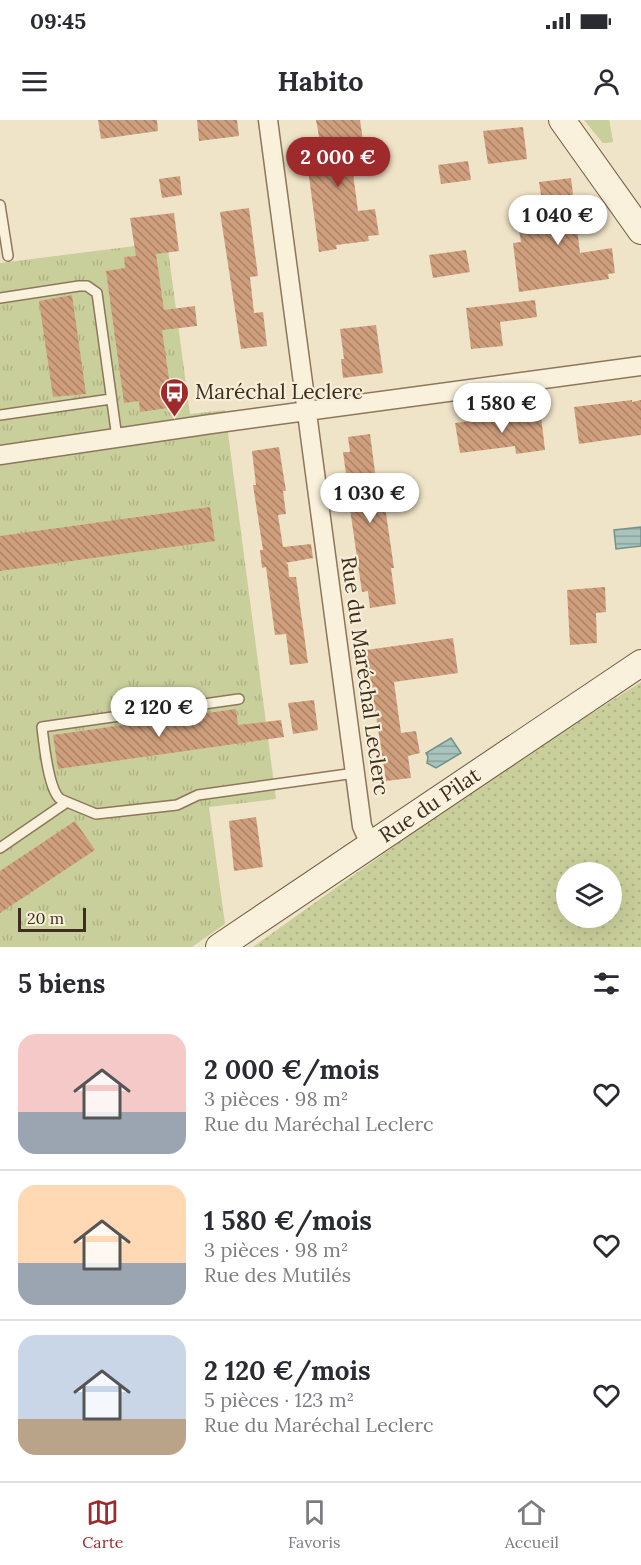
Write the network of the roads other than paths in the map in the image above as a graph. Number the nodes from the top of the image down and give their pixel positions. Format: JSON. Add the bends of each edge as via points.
{"nodes":[{"id":1,"x":268,"y":120,"type":"edge"},
{"id":2,"x":562,"y":120,"type":"edge"},
{"id":3,"x":0,"y":206,"type":"edge"},
{"id":4,"x":641,"y":231,"type":"edge"},
{"id":5,"x":8,"y":256,"type":"dead end"},
{"id":6,"x":0,"y":298,"type":"edge"},
{"id":7,"x":641,"y":366,"type":"edge"},
{"id":8,"x":111,"y":399,"type":"junction"},
{"id":9,"x":306,"y":412,"type":"junction"},
{"id":10,"x":0,"y":415,"type":"edge"},
{"id":11,"x":117,"y":438,"type":"junction"},
{"id":12,"x":0,"y":455,"type":"edge"},
{"id":13,"x":641,"y":663,"type":"edge"},
{"id":14,"x":239,"y":699,"type":"dead end"},
{"id":15,"x":355,"y":773,"type":"junction"},
{"id":16,"x":67,"y":802,"type":"junction"},
{"id":17,"x":370,"y":844,"type":"junction"},
{"id":18,"x":0,"y":848,"type":"edge"},
{"id":19,"x":219,"y":947,"type":"edge"}],
"edges":[{"from":1,"to":9,"type":"street","name":"Rue du Maréchal Leclerc"},
{"from":2,"to":4,"type":"main road"},
{"from":3,"to":5,"type":"lane"},
{"from":6,"to":8,"type":"lane","via":[[76,287],[93,289],[99,296]]},
{"from":7,"to":9,"type":"street"},
{"from":8,"to":10,"type":"lane"},
{"from":8,"to":11,"type":"lane"},
{"from":9,"to":11,"type":"street"},
{"from":9,"to":15,"type":"street","name":"Rue du Maréchal Leclerc"},
{"from":11,"to":12,"type":"street"},
{"from":13,"to":17,"type":"main road","name":"Rue du Pilat"},
{"from":14,"to":16,"type":"lane","via":[[42,727],[48,770],[59,798]]},
{"from":15,"to":16,"type":"lane","via":[[198,795],[177,805],[120,812],[96,814]]},
{"from":15,"to":17,"type":"street","name":"Rue du Maréchal Leclerc","via":[[362,826]]},
{"from":16,"to":18,"type":"lane"},
{"from":17,"to":19,"type":"main road","name":"Rue du Pilat"}]}
